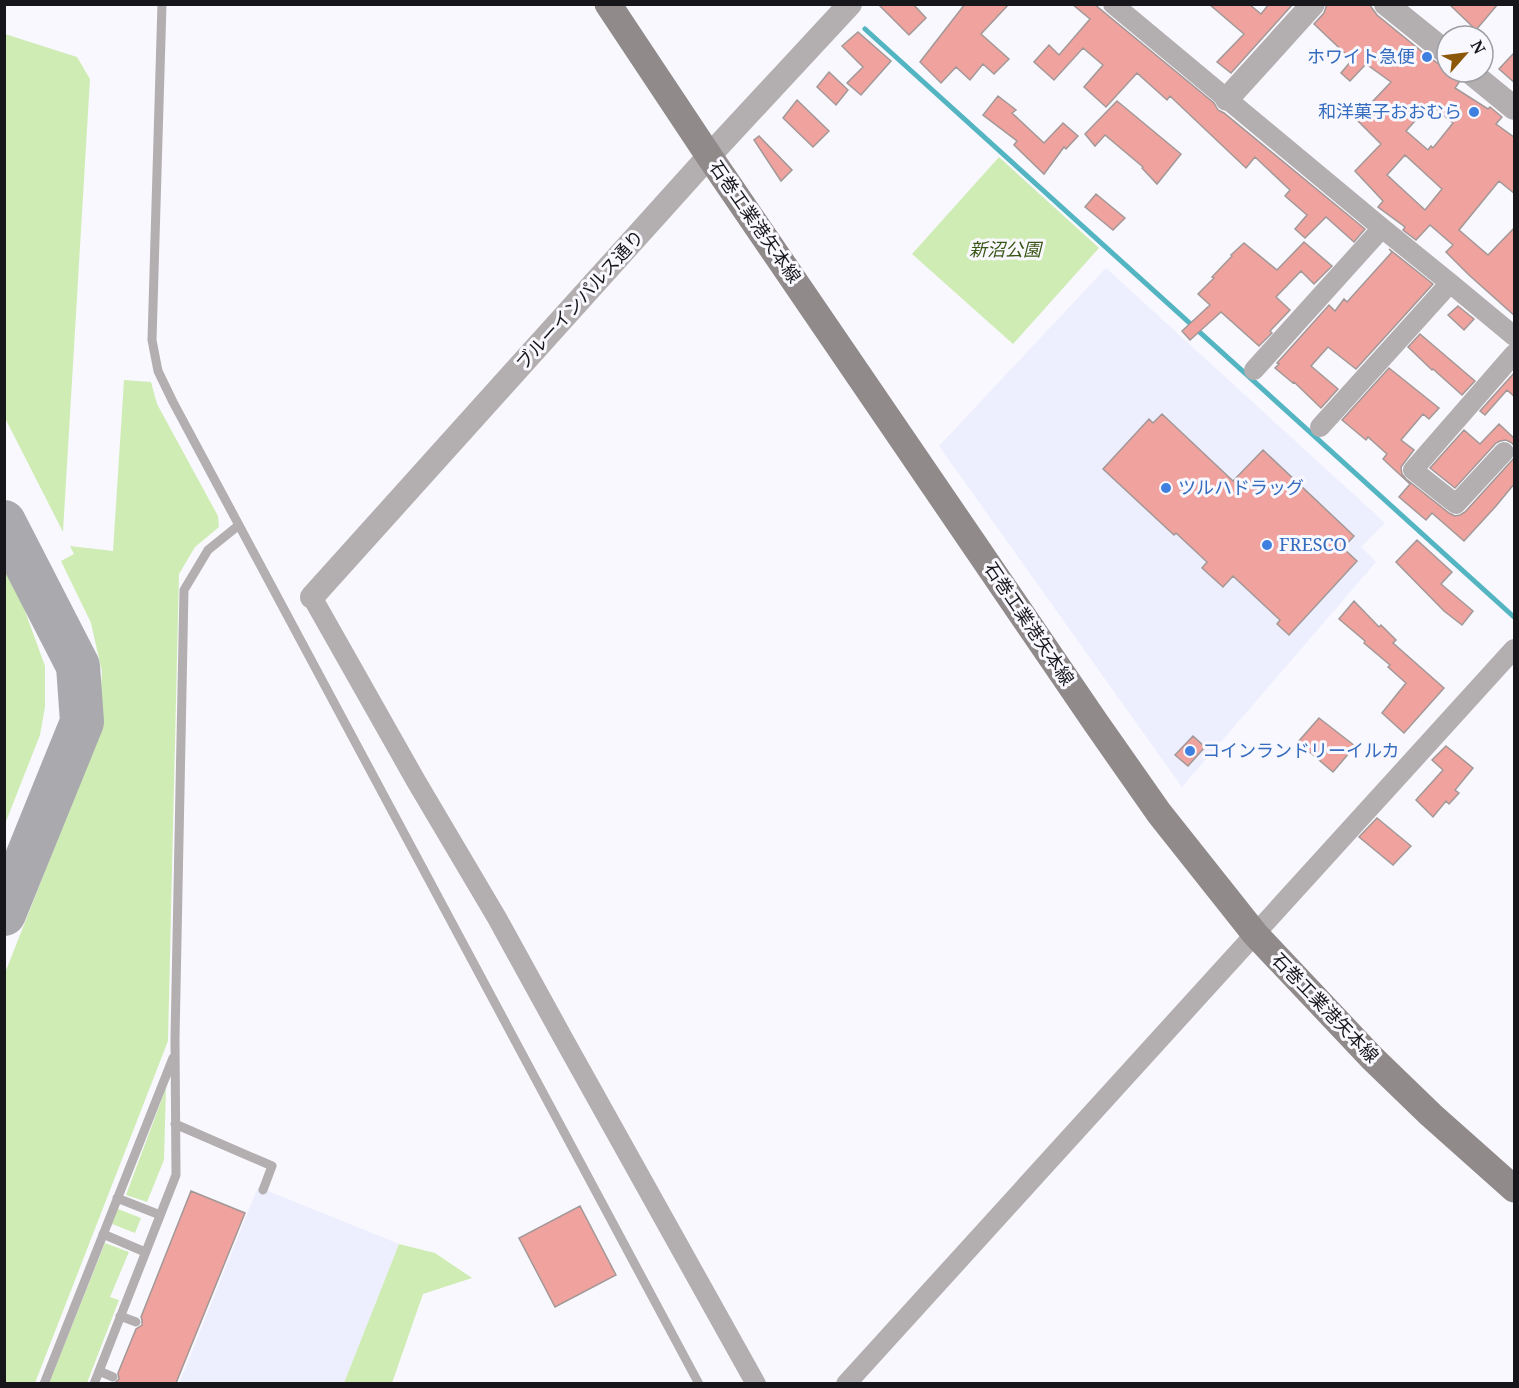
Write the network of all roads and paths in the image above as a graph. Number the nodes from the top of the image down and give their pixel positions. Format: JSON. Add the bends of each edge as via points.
{"nodes":[{"id":1,"x":162,"y":4,"type":"edge"},
{"id":2,"x":608,"y":4,"type":"edge"},
{"id":3,"x":850,"y":4,"type":"edge"},
{"id":4,"x":1113,"y":4,"type":"edge"},
{"id":5,"x":1313,"y":4,"type":"edge"},
{"id":6,"x":1386,"y":4,"type":"edge"},
{"id":7,"x":1435,"y":43,"type":"edge"},
{"id":8,"x":1485,"y":84,"type":"edge"},
{"id":9,"x":1227,"y":99,"type":"junction"},
{"id":10,"x":1515,"y":108,"type":"edge"},
{"id":11,"x":710,"y":156,"type":"junction"},
{"id":12,"x":1382,"y":228,"type":"junction"},
{"id":13,"x":1450,"y":283,"type":"junction"},
{"id":14,"x":1515,"y":336,"type":"edge"},
{"id":15,"x":1515,"y":354,"type":"edge"},
{"id":16,"x":1254,"y":370,"type":"dead end"},
{"id":17,"x":1320,"y":427,"type":"dead end"},
{"id":18,"x":1504,"y":452,"type":"dead end"},
{"id":19,"x":239,"y":525,"type":"junction"},
{"id":20,"x":312,"y":597,"type":"joint"},
{"id":21,"x":1515,"y":649,"type":"edge"},
{"id":22,"x":1255,"y":934,"type":"junction"},
{"id":23,"x":175,"y":1053,"type":"junction"},
{"id":24,"x":176,"y":1124,"type":"junction"},
{"id":25,"x":1515,"y":1189,"type":"edge"},
{"id":26,"x":263,"y":1190,"type":"dead end"},
{"id":27,"x":117,"y":1198,"type":"junction"},
{"id":28,"x":160,"y":1215,"type":"junction"},
{"id":29,"x":103,"y":1234,"type":"junction"},
{"id":30,"x":146,"y":1252,"type":"junction"},
{"id":31,"x":120,"y":1316,"type":"junction"},
{"id":32,"x":136,"y":1322,"type":"dead end"},
{"id":33,"x":99,"y":1371,"type":"junction"},
{"id":34,"x":113,"y":1377,"type":"dead end"},
{"id":35,"x":44,"y":1383,"type":"edge"},
{"id":36,"x":94,"y":1383,"type":"edge"},
{"id":37,"x":699,"y":1383,"type":"edge"},
{"id":38,"x":756,"y":1383,"type":"edge"},
{"id":39,"x":846,"y":1383,"type":"edge"}],
"edges":[{"from":1,"to":19,"type":"lane","via":[[152,340],[158,370],[173,402]]},
{"from":2,"to":11,"type":"main road","name":"石巻工業港矢本線"},
{"from":3,"to":11,"type":"street","name":"ブルーインパルス通り"},
{"from":4,"to":9,"type":"street"},
{"from":5,"to":9,"type":"street"},
{"from":6,"to":7,"type":"street"},
{"from":8,"to":10,"type":"street"},
{"from":9,"to":12,"type":"street"},
{"from":11,"to":20,"type":"street","name":"ブルーインパルス通り"},
{"from":11,"to":22,"type":"main road","name":"石巻工業港矢本線","via":[[1119,756]]},
{"from":12,"to":13,"type":"street"},
{"from":12,"to":16,"type":"street"},
{"from":13,"to":14,"type":"street"},
{"from":13,"to":17,"type":"street"},
{"from":15,"to":18,"type":"street","via":[[1413,470],[1456,504]]},
{"from":19,"to":23,"type":"lane","via":[[207,550],[184,590]]},
{"from":19,"to":37,"type":"lane"},
{"from":20,"to":38,"type":"street","via":[[493,909]]},
{"from":21,"to":22,"type":"street"},
{"from":22,"to":25,"type":"main road","name":"石巻工業港矢本線","via":[[1372,1058]]},
{"from":22,"to":39,"type":"street"},
{"from":23,"to":24,"type":"lane"},
{"from":23,"to":27,"type":"lane"},
{"from":24,"to":26,"type":"lane","via":[[272,1167]]},
{"from":24,"to":28,"type":"lane","via":[[176,1175]]},
{"from":27,"to":28,"type":"lane"},
{"from":27,"to":29,"type":"lane"},
{"from":28,"to":30,"type":"lane"},
{"from":29,"to":30,"type":"lane"},
{"from":29,"to":35,"type":"lane"},
{"from":30,"to":31,"type":"lane"},
{"from":31,"to":32,"type":"lane"},
{"from":31,"to":33,"type":"lane"},
{"from":33,"to":34,"type":"lane"},
{"from":33,"to":36,"type":"lane"}]}
